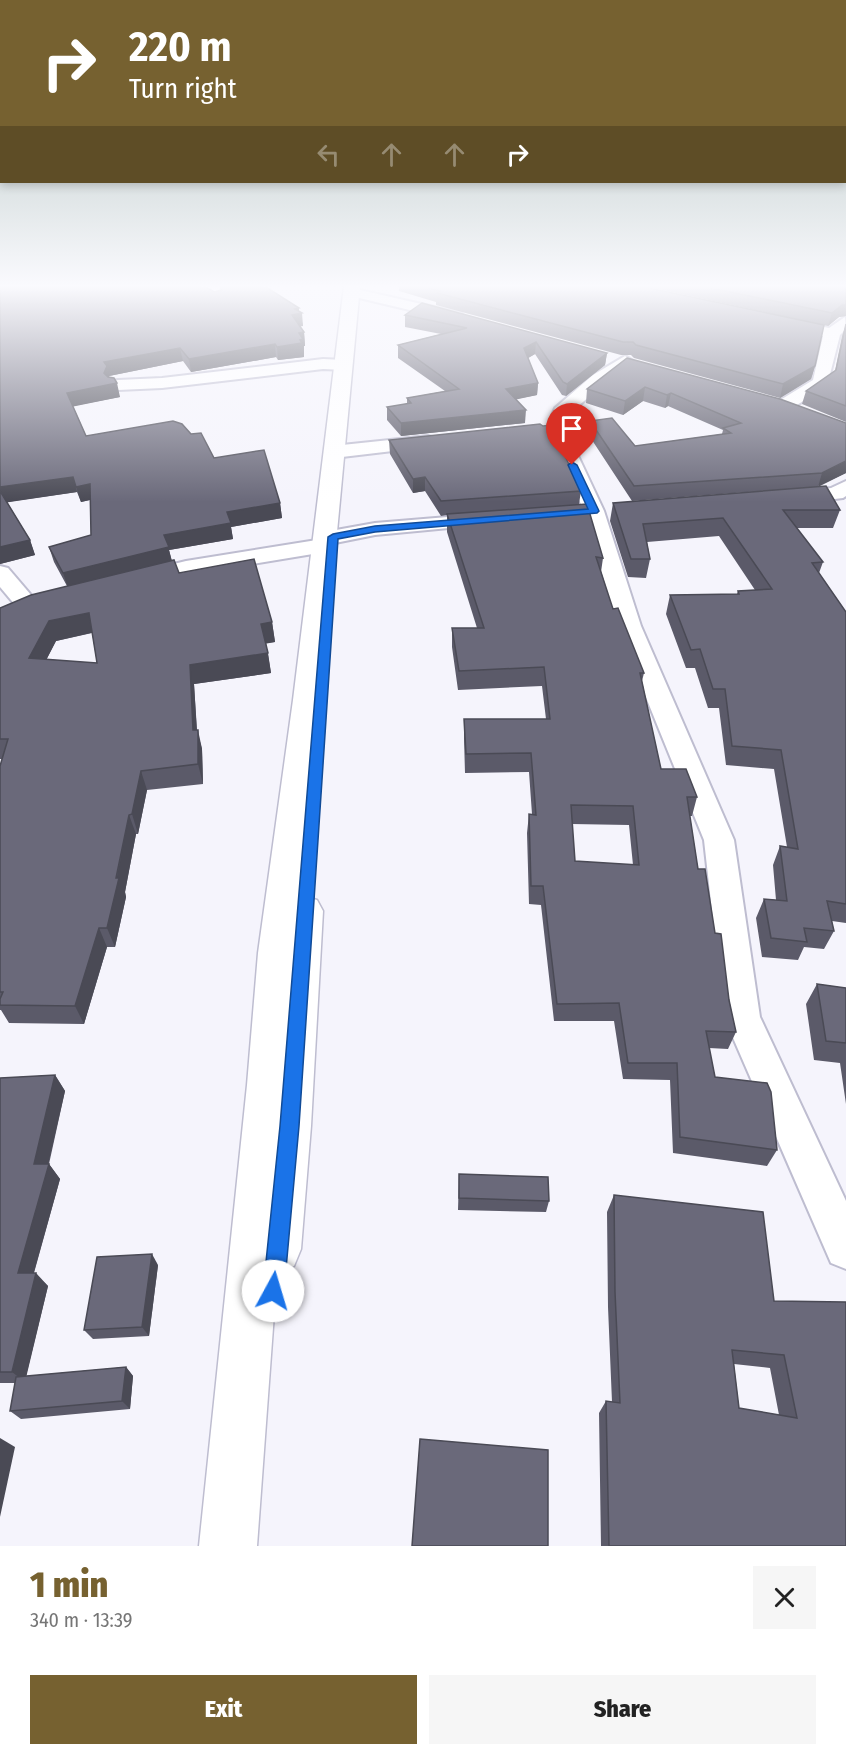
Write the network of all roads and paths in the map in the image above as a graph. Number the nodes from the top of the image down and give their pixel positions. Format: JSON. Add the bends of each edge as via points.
{"nodes":[{"id":1,"x":345,"y":358,"type":"edge"},
{"id":2,"x":351,"y":358,"type":"edge"},
{"id":3,"x":831,"y":358,"type":"edge"},
{"id":4,"x":624,"y":361,"type":"edge"},
{"id":5,"x":344,"y":364,"type":"junction"},
{"id":6,"x":118,"y":386,"type":"edge"},
{"id":7,"x":763,"y":400,"type":"edge"},
{"id":8,"x":783,"y":406,"type":"junction"},
{"id":9,"x":801,"y":413,"type":"edge"},
{"id":10,"x":449,"y":440,"type":"edge"},
{"id":11,"x":342,"y":451,"type":"junction"},
{"id":12,"x":841,"y":490,"type":"edge"},
{"id":13,"x":769,"y":500,"type":"edge"},
{"id":14,"x":846,"y":514,"type":"edge"},
{"id":15,"x":502,"y":519,"type":"edge"},
{"id":16,"x":329,"y":541,"type":"junction"},
{"id":17,"x":0,"y":573,"type":"edge"},
{"id":18,"x":119,"y":585,"type":"edge"},
{"id":19,"x":30,"y":608,"type":"edge"},
{"id":20,"x":303,"y":815,"type":"junction"},
{"id":21,"x":846,"y":1248,"type":"edge"},
{"id":22,"x":228,"y":1546,"type":"edge"},
{"id":23,"x":249,"y":1546,"type":"edge"}],
"edges":[{"from":1,"to":5,"type":"main road"},
{"from":2,"to":11,"type":"main road"},
{"from":3,"to":8,"type":"street","via":[[830,384]]},
{"from":4,"to":21,"type":"street","via":[[544,429],[594,511],[629,626],[719,840],[742,1017]]},
{"from":5,"to":6,"type":"street"},
{"from":5,"to":16,"type":"main road"},
{"from":7,"to":8,"type":"street"},
{"from":8,"to":9,"type":"street"},
{"from":10,"to":11,"type":"street"},
{"from":11,"to":16,"type":"main road"},
{"from":12,"to":13,"type":"street"},
{"from":12,"to":14,"type":"street"},
{"from":15,"to":16,"type":"street","via":[[375,529]]},
{"from":16,"to":18,"type":"street"},
{"from":16,"to":20,"type":"main road"},
{"from":17,"to":19,"type":"street"},
{"from":20,"to":22,"type":"main road","via":[[278,953]]},
{"from":20,"to":23,"type":"main road","via":[[290,1126]]}]}
